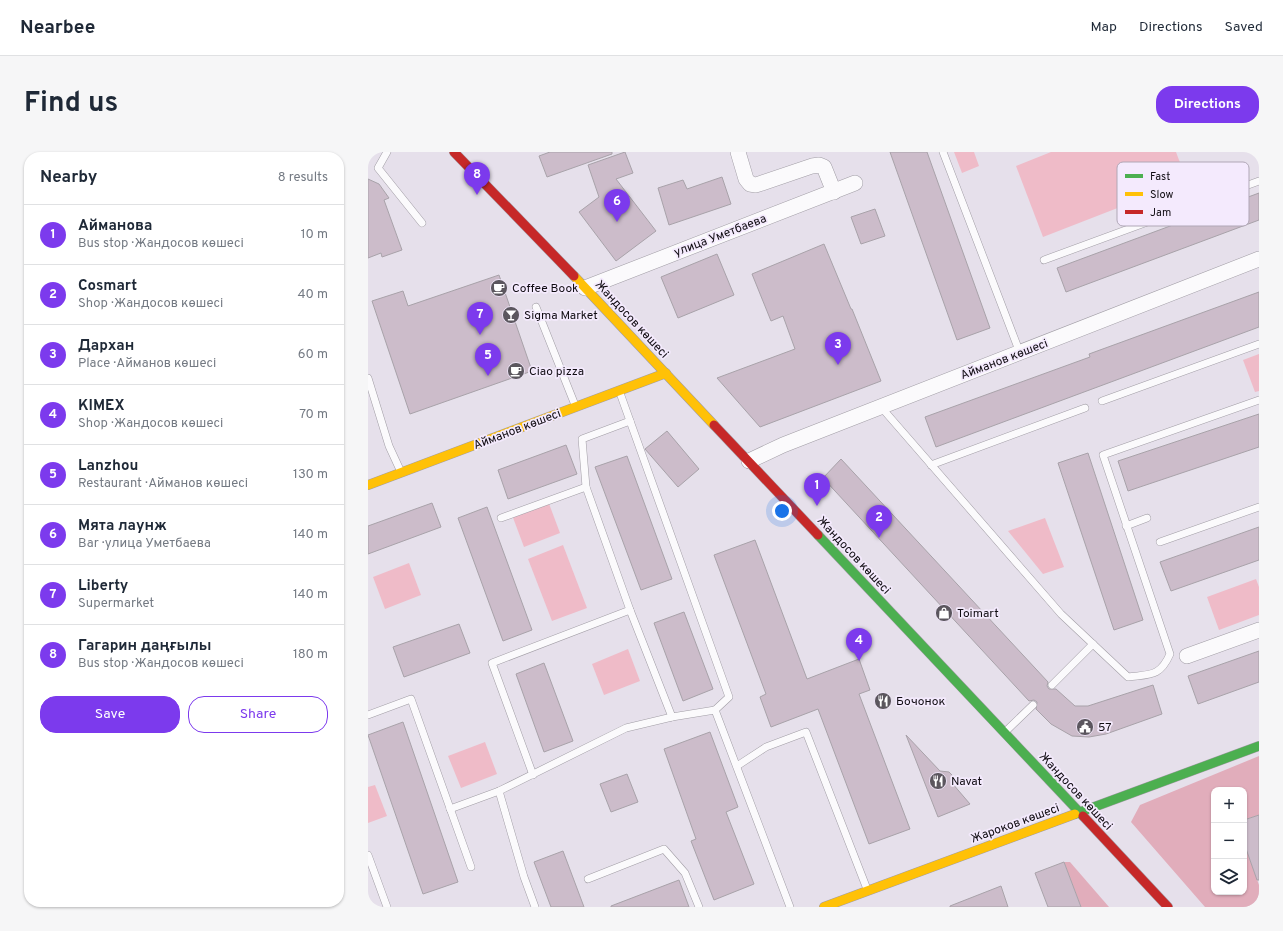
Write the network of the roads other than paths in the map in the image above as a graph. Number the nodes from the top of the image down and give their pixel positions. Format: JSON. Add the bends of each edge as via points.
{"nodes":[{"id":1,"x":388,"y":152,"type":"edge"},
{"id":2,"x":454,"y":152,"type":"edge"},
{"id":3,"x":738,"y":152,"type":"edge"},
{"id":4,"x":943,"y":152,"type":"edge"},
{"id":5,"x":1259,"y":181,"type":"edge"},
{"id":6,"x":855,"y":183,"type":"dead end"},
{"id":7,"x":1249,"y":185,"type":"edge"},
{"id":8,"x":834,"y":192,"type":"junction"},
{"id":9,"x":422,"y":223,"type":"dead end"},
{"id":10,"x":1137,"y":226,"type":"edge"},
{"id":11,"x":1259,"y":259,"type":"edge"},
{"id":12,"x":1044,"y":260,"type":"dead end"},
{"id":13,"x":585,"y":288,"type":"junction"},
{"id":14,"x":536,"y":307,"type":"dead end"},
{"id":15,"x":1259,"y":344,"type":"edge"},
{"id":16,"x":1020,"y":353,"type":"junction"},
{"id":17,"x":666,"y":373,"type":"junction"},
{"id":18,"x":368,"y":378,"type":"edge"},
{"id":19,"x":619,"y":390,"type":"junction"},
{"id":20,"x":1259,"y":400,"type":"edge"},
{"id":21,"x":1102,"y":401,"type":"dead end"},
{"id":22,"x":575,"y":407,"type":"junction"},
{"id":23,"x":881,"y":407,"type":"junction"},
{"id":24,"x":1085,"y":408,"type":"dead end"},
{"id":25,"x":630,"y":421,"type":"junction"},
{"id":26,"x":749,"y":461,"type":"junction"},
{"id":27,"x":931,"y":464,"type":"junction"},
{"id":28,"x":401,"y":473,"type":"junction"},
{"id":29,"x":368,"y":485,"type":"edge"},
{"id":30,"x":586,"y":487,"type":"junction"},
{"id":31,"x":1259,"y":507,"type":"edge"},
{"id":32,"x":501,"y":518,"type":"dead end"},
{"id":33,"x":1147,"y":518,"type":"dead end"},
{"id":34,"x":1126,"y":526,"type":"junction"},
{"id":35,"x":1160,"y":542,"type":"dead end"},
{"id":36,"x":630,"y":610,"type":"junction"},
{"id":37,"x":1259,"y":630,"type":"edge"},
{"id":38,"x":1093,"y":644,"type":"junction"},
{"id":39,"x":1187,"y":656,"type":"dead end"},
{"id":40,"x":1052,"y":685,"type":"dead end"},
{"id":41,"x":1032,"y":705,"type":"dead end"},
{"id":42,"x":715,"y":710,"type":"junction"},
{"id":43,"x":368,"y":715,"type":"edge"},
{"id":44,"x":672,"y":717,"type":"junction"},
{"id":45,"x":1005,"y":732,"type":"junction"},
{"id":46,"x":1259,"y":746,"type":"edge"},
{"id":47,"x":737,"y":766,"type":"junction"},
{"id":48,"x":533,"y":775,"type":"junction"},
{"id":49,"x":499,"y":791,"type":"junction"},
{"id":50,"x":450,"y":809,"type":"junction"},
{"id":51,"x":1078,"y":812,"type":"junction"},
{"id":52,"x":368,"y":855,"type":"edge"},
{"id":53,"x":471,"y":867,"type":"dead end"},
{"id":54,"x":588,"y":879,"type":"dead end"},
{"id":55,"x":868,"y":891,"type":"junction"},
{"id":56,"x":847,"y":903,"type":"edge"},
{"id":57,"x":387,"y":907,"type":"edge"},
{"id":58,"x":535,"y":907,"type":"edge"},
{"id":59,"x":699,"y":907,"type":"edge"},
{"id":60,"x":790,"y":907,"type":"edge"},
{"id":61,"x":824,"y":907,"type":"edge"},
{"id":62,"x":1168,"y":907,"type":"edge"}],
"edges":[{"from":1,"to":9,"type":"lane","via":[[378,168]]},
{"from":2,"to":13,"type":"main road","name":"Жандосов көшесі"},
{"from":3,"to":8,"type":"street","via":[[750,184],[756,185],[819,165],[824,167]]},
{"from":4,"to":16,"type":"lane"},
{"from":5,"to":7,"type":"lane"},
{"from":6,"to":8,"type":"street","name":"улица Уметбаева"},
{"from":8,"to":13,"type":"street","name":"улица Уметбаева"},
{"from":10,"to":12,"type":"lane"},
{"from":11,"to":16,"type":"street","name":"Айманов көшесі"},
{"from":13,"to":17,"type":"main road","name":"Жандосов көшесі"},
{"from":14,"to":22,"type":"lane"},
{"from":15,"to":21,"type":"lane"},
{"from":16,"to":23,"type":"street","name":"Айманов көшесі"},
{"from":17,"to":19,"type":"main road","name":"Айманов көшесі"},
{"from":17,"to":26,"type":"main road","name":"Жандосов көшесі"},
{"from":18,"to":28,"type":"lane","via":[[389,446]]},
{"from":19,"to":22,"type":"main road","name":"Айманов көшесі"},
{"from":19,"to":25,"type":"lane"},
{"from":20,"to":34,"type":"lane","via":[[1103,455]]},
{"from":22,"to":28,"type":"main road","name":"Айманов көшесі"},
{"from":23,"to":26,"type":"street","name":"Айманов көшесі"},
{"from":23,"to":27,"type":"lane"},
{"from":24,"to":27,"type":"lane"},
{"from":25,"to":30,"type":"lane","via":[[582,439]]},
{"from":25,"to":42,"type":"lane","via":[[729,697]]},
{"from":26,"to":45,"type":"main road","name":"Жандосов көшесі"},
{"from":27,"to":38,"type":"lane","via":[[1062,614]]},
{"from":28,"to":29,"type":"main road","name":"Айманов көшесі"},
{"from":30,"to":32,"type":"lane"},
{"from":30,"to":36,"type":"lane"},
{"from":31,"to":35,"type":"lane"},
{"from":33,"to":34,"type":"lane"},
{"from":34,"to":38,"type":"lane","via":[[1170,654],[1164,667],[1155,673],[1128,677]]},
{"from":36,"to":44,"type":"lane"},
{"from":36,"to":48,"type":"lane","via":[[492,663]]},
{"from":37,"to":39,"type":"street"},
{"from":38,"to":40,"type":"lane"},
{"from":41,"to":45,"type":"lane"},
{"from":42,"to":44,"type":"lane"},
{"from":42,"to":47,"type":"lane"},
{"from":43,"to":50,"type":"lane","via":[[411,699]]},
{"from":44,"to":48,"type":"lane","via":[[626,728]]},
{"from":45,"to":51,"type":"main road","name":"Жандосов көшесі"},
{"from":46,"to":51,"type":"main road","name":"Жароков көшесі"},
{"from":47,"to":55,"type":"lane","via":[[766,747],[806,732]]},
{"from":47,"to":60,"type":"lane"},
{"from":48,"to":49,"type":"lane"},
{"from":49,"to":50,"type":"lane"},
{"from":49,"to":58,"type":"lane"},
{"from":50,"to":53,"type":"lane"},
{"from":51,"to":55,"type":"main road","name":"Жароков көшесі"},
{"from":51,"to":62,"type":"main road","name":"Жандосов көшесі"},
{"from":52,"to":57,"type":"lane"},
{"from":54,"to":59,"type":"lane","via":[[664,849],[686,873]]},
{"from":55,"to":56,"type":"main road","name":"Жароков көшесі"},
{"from":56,"to":61,"type":"main road","name":"Жароков көшесі"}]}
